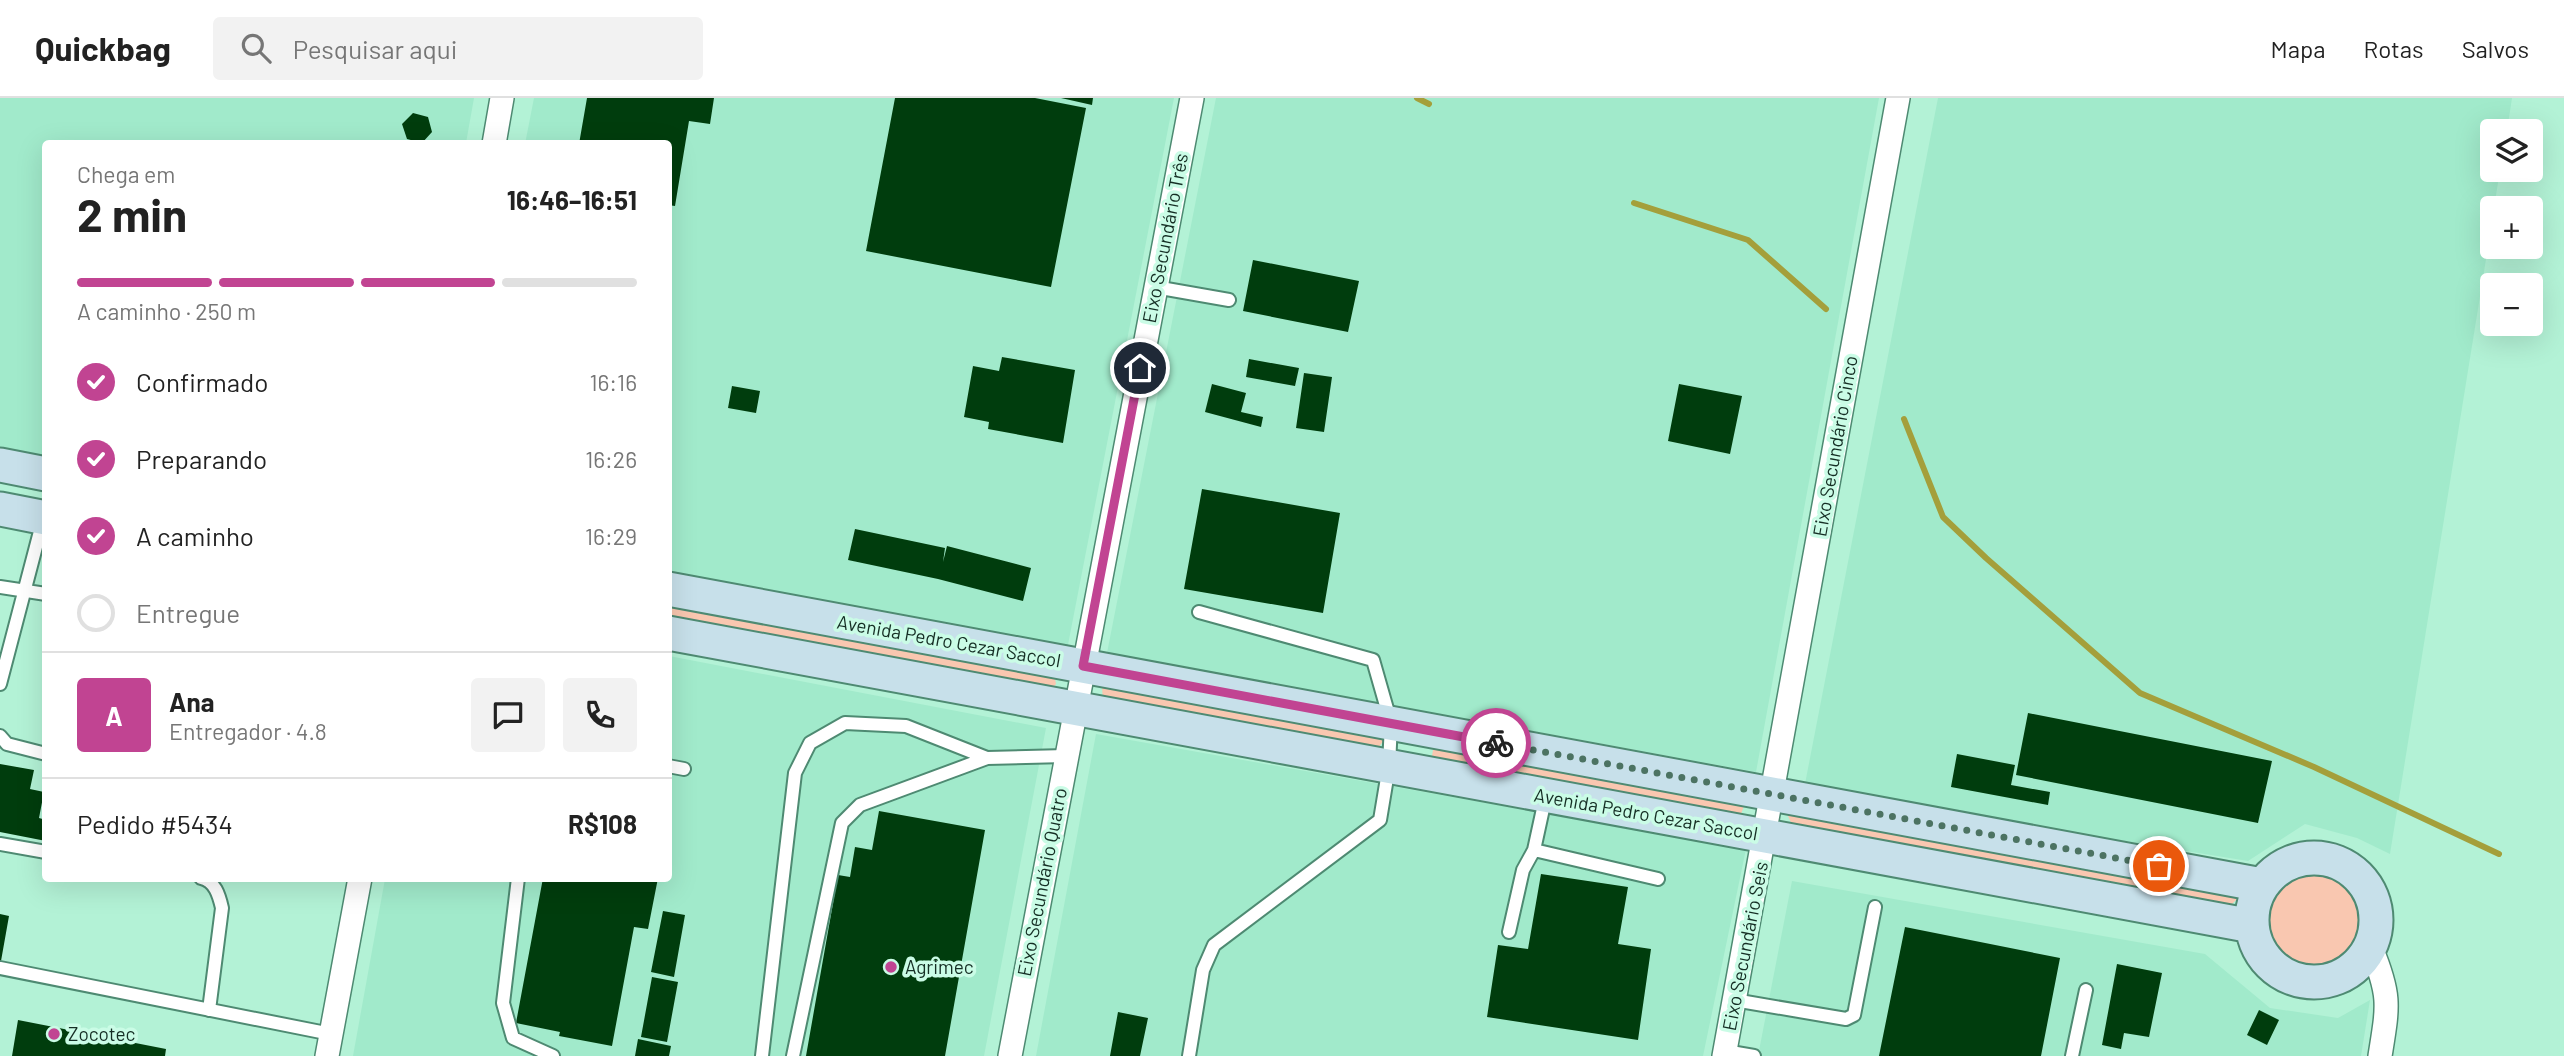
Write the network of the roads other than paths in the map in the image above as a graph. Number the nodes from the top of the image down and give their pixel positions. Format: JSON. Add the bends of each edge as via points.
{"nodes":[{"id":1,"x":502,"y":98,"type":"edge"},
{"id":2,"x":1192,"y":98,"type":"edge"},
{"id":3,"x":1898,"y":98,"type":"edge"},
{"id":4,"x":495,"y":140,"type":"edge"},
{"id":5,"x":1156,"y":287,"type":"junction"},
{"id":6,"x":1229,"y":300,"type":"dead end"},
{"id":7,"x":0,"y":465,"type":"edge"},
{"id":8,"x":42,"y":473,"type":"edge"},
{"id":9,"x":0,"y":509,"type":"edge"},
{"id":10,"x":42,"y":515,"type":"edge"},
{"id":11,"x":42,"y":526,"type":"edge"},
{"id":12,"x":0,"y":587,"type":"edge"},
{"id":13,"x":672,"y":590,"type":"edge"},
{"id":14,"x":25,"y":591,"type":"junction"},
{"id":15,"x":42,"y":593,"type":"edge"},
{"id":16,"x":1199,"y":612,"type":"dead end"},
{"id":17,"x":672,"y":634,"type":"edge"},
{"id":18,"x":1083,"y":666,"type":"junction"},
{"id":19,"x":0,"y":684,"type":"edge"},
{"id":20,"x":1075,"y":708,"type":"junction"},
{"id":21,"x":1391,"y":723,"type":"junction"},
{"id":22,"x":0,"y":736,"type":"edge"},
{"id":23,"x":42,"y":753,"type":"edge"},
{"id":24,"x":1066,"y":756,"type":"junction"},
{"id":25,"x":988,"y":758,"type":"junction"},
{"id":26,"x":1389,"y":766,"type":"junction"},
{"id":27,"x":672,"y":767,"type":"edge"},
{"id":28,"x":684,"y":769,"type":"dead end"},
{"id":29,"x":1773,"y":794,"type":"junction"},
{"id":30,"x":1546,"y":795,"type":"junction"},
{"id":31,"x":1765,"y":836,"type":"junction"},
{"id":32,"x":0,"y":844,"type":"edge"},
{"id":33,"x":1534,"y":850,"type":"junction"},
{"id":34,"x":42,"y":851,"type":"edge"},
{"id":35,"x":1658,"y":879,"type":"dead end"},
{"id":36,"x":208,"y":882,"type":"edge"},
{"id":37,"x":359,"y":882,"type":"edge"},
{"id":38,"x":518,"y":882,"type":"edge"},
{"id":39,"x":2262,"y":885,"type":"junction"},
{"id":40,"x":1875,"y":907,"type":"dead end"},
{"id":41,"x":2252,"y":926,"type":"junction"},
{"id":42,"x":1510,"y":932,"type":"dead end"},
{"id":43,"x":2371,"y":948,"type":"junction"},
{"id":44,"x":0,"y":968,"type":"edge"},
{"id":45,"x":2086,"y":990,"type":"dead end"},
{"id":46,"x":1734,"y":1000,"type":"junction"},
{"id":47,"x":209,"y":1010,"type":"junction"},
{"id":48,"x":329,"y":1045,"type":"edge"},
{"id":49,"x":1725,"y":1053,"type":"edge"},
{"id":50,"x":554,"y":1056,"type":"edge"},
{"id":51,"x":762,"y":1056,"type":"edge"},
{"id":52,"x":793,"y":1056,"type":"edge"},
{"id":53,"x":1010,"y":1056,"type":"edge"},
{"id":54,"x":1189,"y":1056,"type":"edge"},
{"id":55,"x":1754,"y":1056,"type":"edge"},
{"id":56,"x":2072,"y":1056,"type":"edge"},
{"id":57,"x":2380,"y":1056,"type":"edge"}],
"edges":[{"from":1,"to":4,"type":"street"},
{"from":2,"to":5,"type":"street","name":"Eixo Secundário Três"},
{"from":3,"to":29,"type":"street","name":"Eixo Secundário Cinco"},
{"from":5,"to":6,"type":"lane"},
{"from":5,"to":18,"type":"street","name":"Eixo Secundário Três"},
{"from":7,"to":8,"type":"street"},
{"from":9,"to":10,"type":"street"},
{"from":11,"to":14,"type":"lane"},
{"from":12,"to":14,"type":"lane"},
{"from":13,"to":18,"type":"street","name":"Avenida Pedro Cezar Saccol"},
{"from":14,"to":15,"type":"lane"},
{"from":14,"to":19,"type":"lane"},
{"from":16,"to":21,"type":"lane","via":[[1373,660]]},
{"from":17,"to":20,"type":"street","name":"Avenida Pedro Cezar Saccol"},
{"from":18,"to":20,"type":"street","name":"Eixo Secundário Três"},
{"from":18,"to":21,"type":"street","name":"Avenida Pedro Cezar Saccol"},
{"from":20,"to":24,"type":"street","name":"Eixo Secundário Quatro"},
{"from":20,"to":26,"type":"street","name":"Avenida Pedro Cezar Saccol"},
{"from":21,"to":26,"type":"lane"},
{"from":21,"to":29,"type":"street","name":"Avenida Pedro Cezar Saccol"},
{"from":22,"to":23,"type":"lane","via":[[7,744]]},
{"from":24,"to":25,"type":"lane"},
{"from":24,"to":53,"type":"street","name":"Eixo Secundário Quatro"},
{"from":25,"to":51,"type":"lane","via":[[906,726],[845,723],[810,743],[795,773]]},
{"from":25,"to":52,"type":"lane","via":[[860,806],[842,823]]},
{"from":26,"to":30,"type":"street","name":"Avenida Pedro Cezar Saccol"},
{"from":26,"to":54,"type":"lane","via":[[1380,820],[1214,944],[1203,970]]},
{"from":27,"to":28,"type":"lane"},
{"from":29,"to":31,"type":"street","name":"Eixo Secundário Cinco"},
{"from":29,"to":39,"type":"street","name":"Avenida Pedro Cezar Saccol"},
{"from":30,"to":31,"type":"street","name":"Avenida Pedro Cezar Saccol"},
{"from":30,"to":33,"type":"lane"},
{"from":31,"to":41,"type":"street","name":"Avenida Pedro Cezar Saccol"},
{"from":31,"to":46,"type":"street","name":"Eixo Secundário Seis"},
{"from":32,"to":34,"type":"lane"},
{"from":33,"to":35,"type":"lane"},
{"from":33,"to":42,"type":"lane","via":[[1523,870]]},
{"from":36,"to":47,"type":"lane","via":[[219,892],[222,908]]},
{"from":37,"to":48,"type":"street"},
{"from":38,"to":50,"type":"lane","via":[[503,1003],[513,1038]]},
{"from":39,"to":41,"type":"street","via":[[2253,904]]},
{"from":39,"to":43,"type":"street","via":[[2286,864],[2316,857],[2346,866],[2368,888],[2377,917]]},
{"from":40,"to":46,"type":"lane","via":[[1854,1015],[1846,1018]]},
{"from":41,"to":43,"type":"street","via":[[2263,957],[2288,978],[2320,984],[2350,973]]},
{"from":43,"to":57,"type":"street","via":[[2385,982],[2388,1008]]},
{"from":44,"to":47,"type":"lane"},
{"from":45,"to":56,"type":"lane"},
{"from":46,"to":49,"type":"street","name":"Eixo Secundário Seis"},
{"from":47,"to":48,"type":"lane"},
{"from":49,"to":55,"type":"lane"}]}
